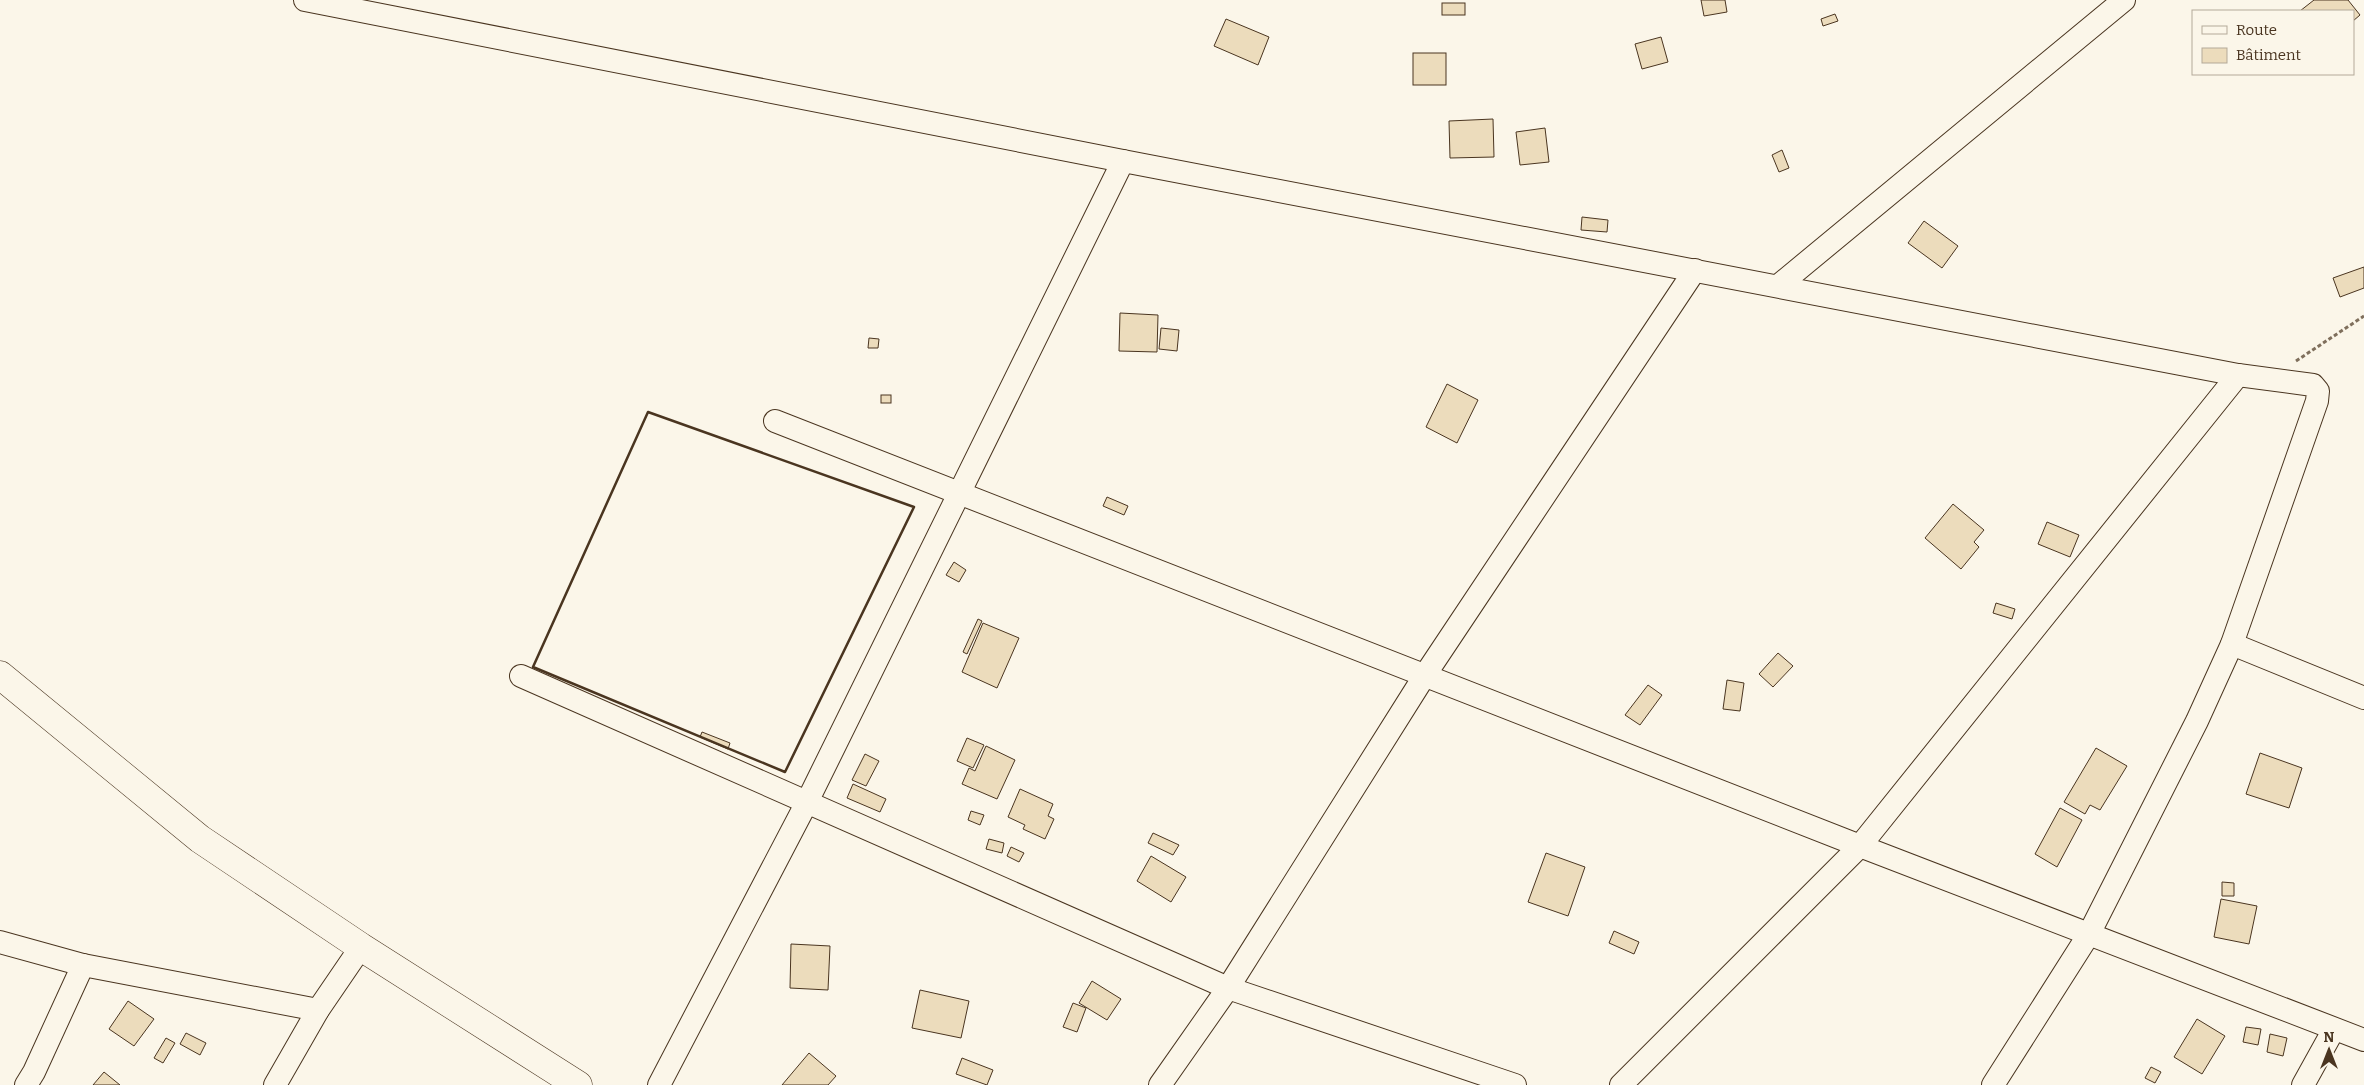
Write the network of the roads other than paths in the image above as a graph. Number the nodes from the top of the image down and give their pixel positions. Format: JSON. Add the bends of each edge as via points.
{"nodes":[{"id":1,"x":305,"y":0,"type":"edge"},
{"id":2,"x":2124,"y":0,"type":"edge"},
{"id":3,"x":1123,"y":161,"type":"junction"},
{"id":4,"x":1695,"y":270,"type":"junction"},
{"id":5,"x":1778,"y":286,"type":"junction"},
{"id":6,"x":2238,"y":375,"type":"junction"},
{"id":7,"x":775,"y":421,"type":"dead end"},
{"id":8,"x":959,"y":492,"type":"junction"},
{"id":9,"x":2232,"y":644,"type":"junction"},
{"id":10,"x":0,"y":675,"type":"edge"},
{"id":11,"x":1425,"y":675,"type":"junction"},
{"id":12,"x":521,"y":676,"type":"dead end"},
{"id":13,"x":2364,"y":698,"type":"edge"},
{"id":14,"x":806,"y":802,"type":"junction"},
{"id":15,"x":1860,"y":846,"type":"junction"},
{"id":16,"x":2090,"y":934,"type":"junction"},
{"id":17,"x":0,"y":942,"type":"edge"},
{"id":18,"x":361,"y":947,"type":"junction"},
{"id":19,"x":83,"y":965,"type":"junction"},
{"id":20,"x":1228,"y":988,"type":"junction"},
{"id":21,"x":318,"y":1010,"type":"junction"},
{"id":22,"x":2334,"y":1028,"type":"junction"},
{"id":23,"x":2364,"y":1040,"type":"edge"},
{"id":24,"x":26,"y":1085,"type":"edge"},
{"id":25,"x":275,"y":1085,"type":"edge"},
{"id":26,"x":578,"y":1085,"type":"edge"},
{"id":27,"x":659,"y":1085,"type":"edge"},
{"id":28,"x":1160,"y":1085,"type":"edge"},
{"id":29,"x":1515,"y":1085,"type":"edge"},
{"id":30,"x":1621,"y":1085,"type":"edge"},
{"id":31,"x":1993,"y":1085,"type":"edge"},
{"id":32,"x":2303,"y":1085,"type":"edge"}],
"edges":[{"from":1,"to":3,"type":"street"},
{"from":2,"to":5,"type":"street"},
{"from":3,"to":4,"type":"street"},
{"from":3,"to":8,"type":"street"},
{"from":4,"to":5,"type":"street"},
{"from":4,"to":11,"type":"street"},
{"from":5,"to":6,"type":"street"},
{"from":6,"to":9,"type":"street","via":[[2307,383],[2318,391]]},
{"from":6,"to":15,"type":"street"},
{"from":7,"to":8,"type":"street"},
{"from":8,"to":11,"type":"street"},
{"from":8,"to":14,"type":"street"},
{"from":9,"to":13,"type":"street"},
{"from":9,"to":16,"type":"street"},
{"from":10,"to":18,"type":"highway","via":[[200,839]]},
{"from":11,"to":15,"type":"street"},
{"from":11,"to":20,"type":"street"},
{"from":12,"to":14,"type":"street"},
{"from":14,"to":20,"type":"street"},
{"from":14,"to":27,"type":"street"},
{"from":15,"to":16,"type":"street"},
{"from":15,"to":30,"type":"street"},
{"from":16,"to":22,"type":"street"},
{"from":16,"to":31,"type":"street"},
{"from":17,"to":19,"type":"street"},
{"from":18,"to":21,"type":"street"},
{"from":18,"to":26,"type":"highway"},
{"from":19,"to":21,"type":"street"},
{"from":19,"to":24,"type":"street"},
{"from":20,"to":28,"type":"street"},
{"from":20,"to":29,"type":"street"},
{"from":21,"to":25,"type":"street"},
{"from":22,"to":23,"type":"street"},
{"from":22,"to":32,"type":"street"}]}
